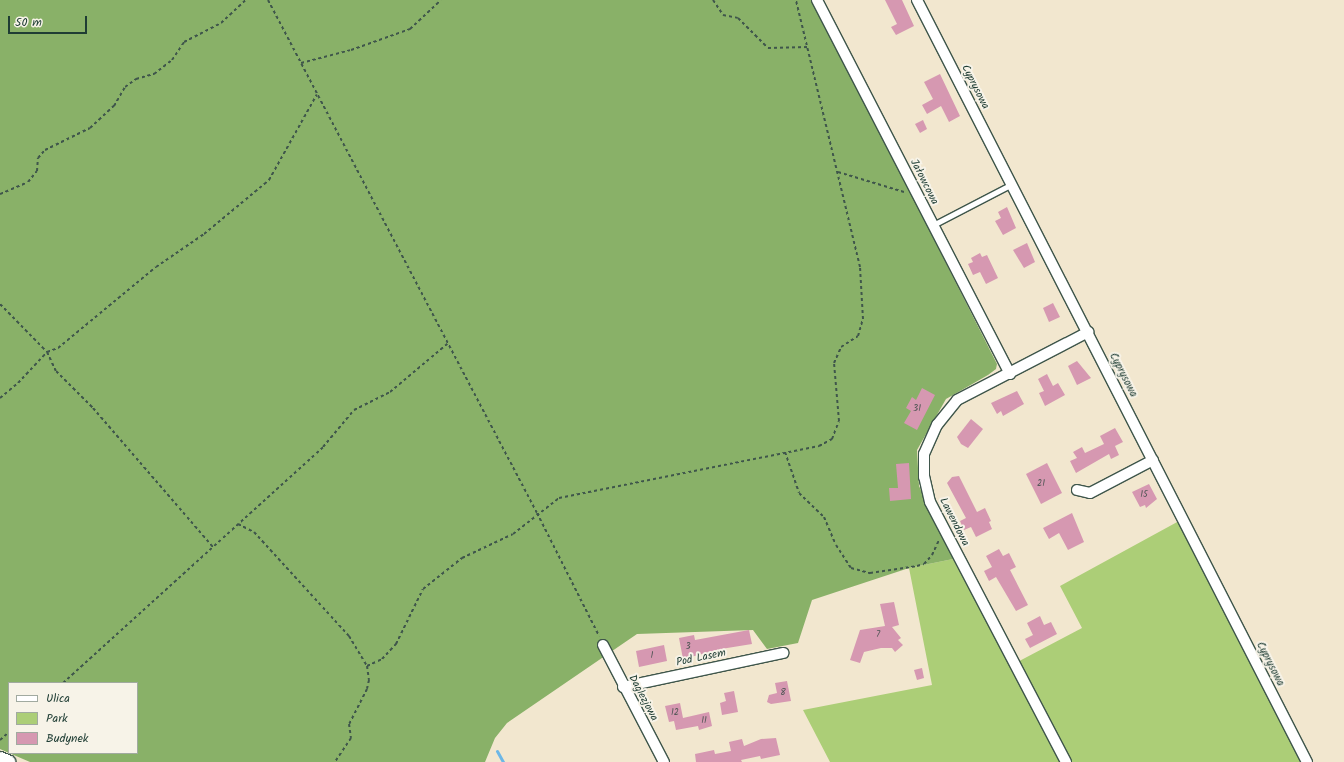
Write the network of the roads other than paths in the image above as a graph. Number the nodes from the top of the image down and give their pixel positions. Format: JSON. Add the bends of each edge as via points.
{"nodes":[{"id":1,"x":817,"y":0,"type":"edge"},
{"id":2,"x":917,"y":0,"type":"edge"},
{"id":3,"x":1012,"y":184,"type":"junction"},
{"id":4,"x":933,"y":225,"type":"junction"},
{"id":5,"x":1088,"y":332,"type":"junction"},
{"id":6,"x":1010,"y":374,"type":"junction"},
{"id":7,"x":1152,"y":460,"type":"junction"},
{"id":8,"x":1076,"y":490,"type":"dead end"},
{"id":9,"x":603,"y":645,"type":"road end"},
{"id":10,"x":783,"y":653,"type":"dead end"},
{"id":11,"x":623,"y":687,"type":"junction"},
{"id":12,"x":0,"y":759,"type":"edge"},
{"id":13,"x":8,"y":762,"type":"edge"},
{"id":14,"x":664,"y":762,"type":"edge"},
{"id":15,"x":1066,"y":762,"type":"edge"},
{"id":16,"x":1307,"y":762,"type":"edge"}],
"edges":[{"from":1,"to":4,"type":"street","name":"Jałowcowa"},
{"from":2,"to":3,"type":"street","name":"Cyprysowa"},
{"from":3,"to":4,"type":"lane"},
{"from":3,"to":5,"type":"street","name":"Cyprysowa"},
{"from":4,"to":6,"type":"street","name":"Jałowcowa"},
{"from":5,"to":6,"type":"street","name":"Lawendowa"},
{"from":5,"to":7,"type":"street","name":"Cyprysowa"},
{"from":6,"to":15,"type":"street","name":"Lawendowa","via":[[957,400],[947,411],[929,440],[924,454],[924,477],[930,502]]},
{"from":7,"to":8,"type":"street","via":[[1090,493]]},
{"from":7,"to":16,"type":"street","name":"Cyprysowa"},
{"from":9,"to":11,"type":"street","name":"Daglezjowa"},
{"from":10,"to":11,"type":"street","name":"Pod Lasem"},
{"from":11,"to":14,"type":"street","name":"Daglezjowa"},
{"from":12,"to":13,"type":"street"}]}
